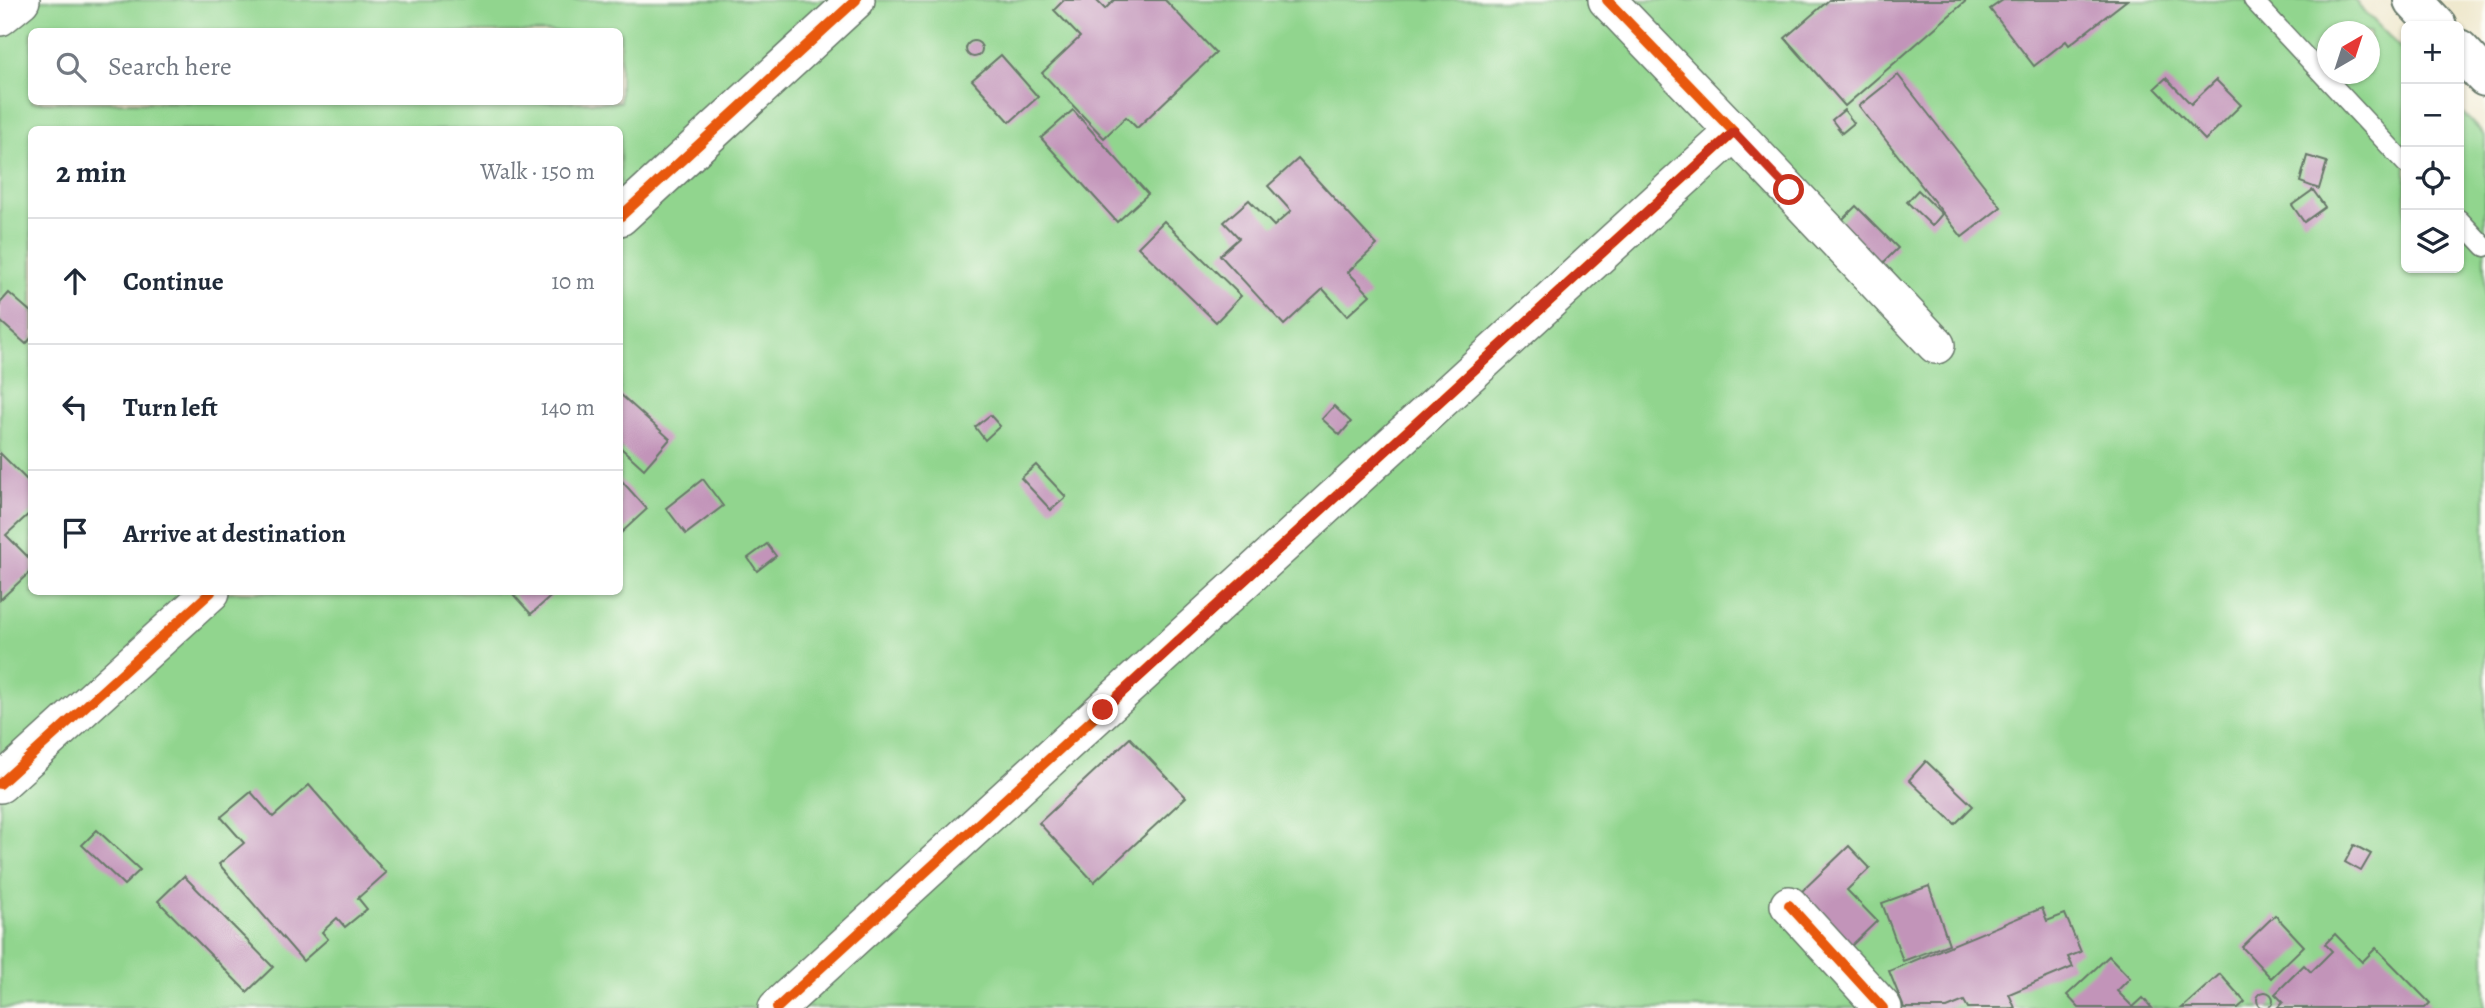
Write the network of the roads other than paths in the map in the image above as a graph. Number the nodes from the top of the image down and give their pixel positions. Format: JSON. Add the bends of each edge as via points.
{"nodes":[{"id":1,"x":20,"y":0,"type":"edge"},
{"id":2,"x":856,"y":0,"type":"edge"},
{"id":3,"x":1607,"y":0,"type":"edge"},
{"id":4,"x":2253,"y":0,"type":"edge"},
{"id":5,"x":2413,"y":0,"type":"edge"},
{"id":6,"x":0,"y":16,"type":"edge"},
{"id":7,"x":2432,"y":21,"type":"edge"},
{"id":8,"x":2464,"y":54,"type":"edge"},
{"id":9,"x":2485,"y":77,"type":"edge"},
{"id":10,"x":1734,"y":132,"type":"junction"},
{"id":11,"x":2401,"y":158,"type":"edge"},
{"id":12,"x":623,"y":214,"type":"edge"},
{"id":13,"x":2464,"y":224,"type":"edge"},
{"id":14,"x":2485,"y":247,"type":"edge"},
{"id":15,"x":1936,"y":345,"type":"dead end"},
{"id":16,"x":208,"y":595,"type":"edge"},
{"id":17,"x":0,"y":784,"type":"edge"},
{"id":18,"x":1789,"y":905,"type":"dead end"},
{"id":19,"x":777,"y":1008,"type":"edge"},
{"id":20,"x":1883,"y":1008,"type":"edge"}],
"edges":[{"from":1,"to":6,"type":"street"},
{"from":2,"to":12,"type":"street"},
{"from":3,"to":10,"type":"street"},
{"from":4,"to":11,"type":"lane"},
{"from":5,"to":7,"type":"main road"},
{"from":8,"to":9,"type":"main road"},
{"from":10,"to":15,"type":"street"},
{"from":10,"to":19,"type":"street"},
{"from":13,"to":14,"type":"lane"},
{"from":16,"to":17,"type":"street"},
{"from":18,"to":20,"type":"street"}]}
